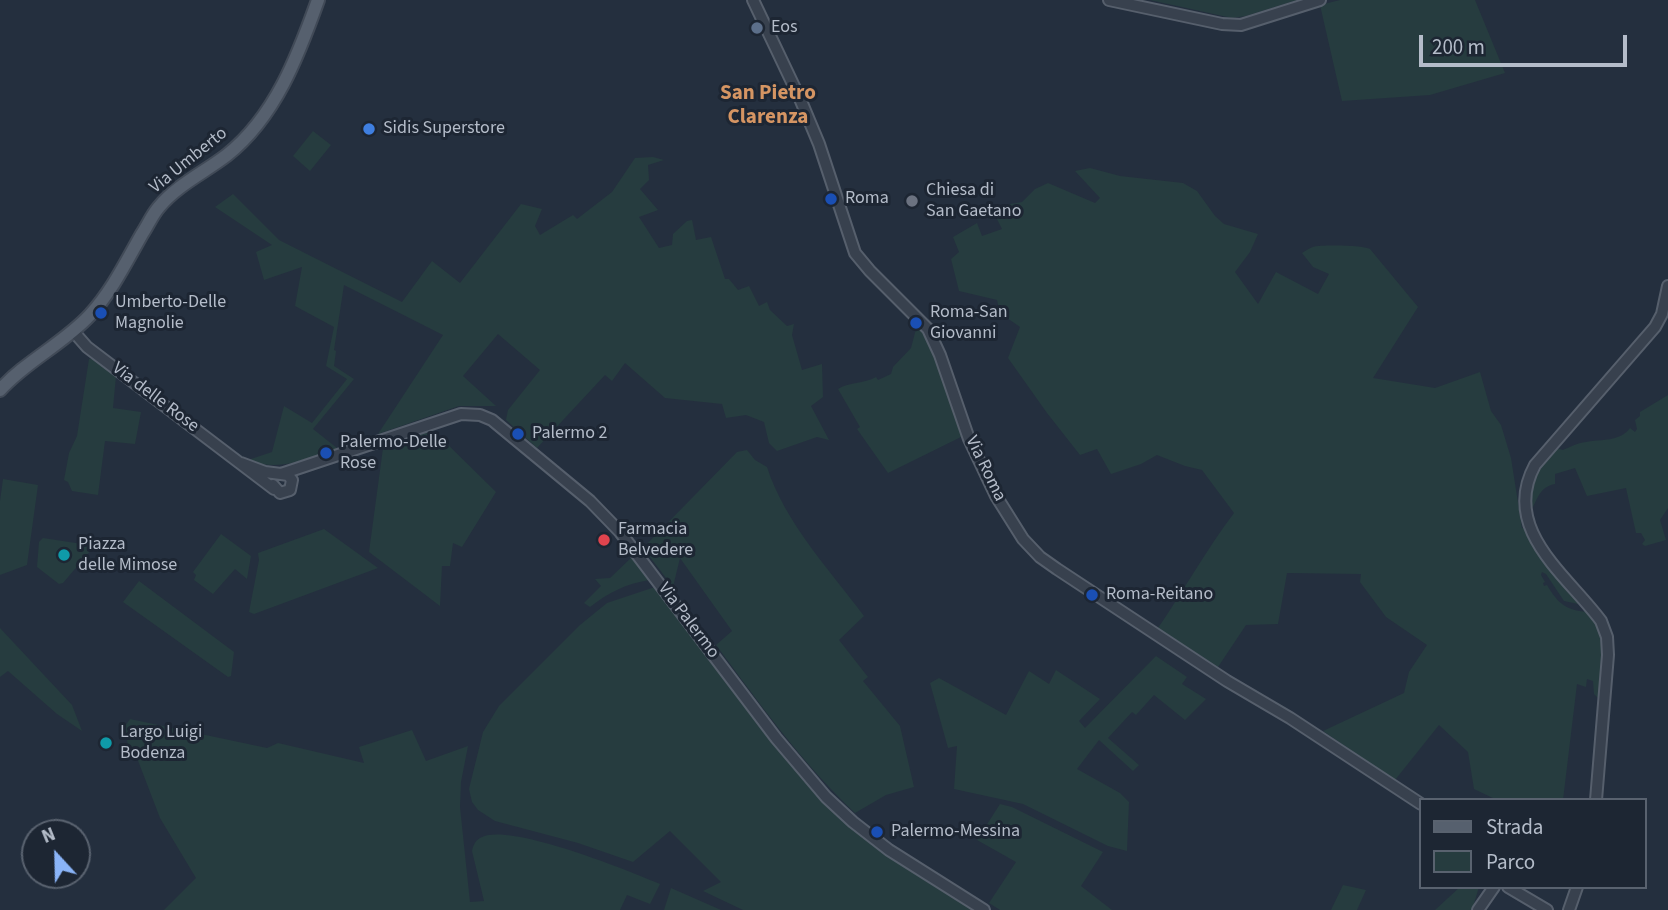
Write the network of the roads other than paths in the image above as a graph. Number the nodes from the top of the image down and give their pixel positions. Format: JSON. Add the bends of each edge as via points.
{"nodes":[{"id":1,"x":318,"y":0,"type":"edge"},
{"id":2,"x":753,"y":0,"type":"edge"},
{"id":3,"x":1109,"y":0,"type":"edge"},
{"id":4,"x":1320,"y":0,"type":"edge"},
{"id":5,"x":1668,"y":286,"type":"edge"},
{"id":6,"x":73,"y":331,"type":"junction"},
{"id":7,"x":0,"y":390,"type":"edge"},
{"id":8,"x":323,"y":461,"type":"junction"},
{"id":9,"x":240,"y":463,"type":"junction"},
{"id":10,"x":280,"y":474,"type":"junction"},
{"id":11,"x":274,"y":489,"type":"junction"},
{"id":12,"x":290,"y":490,"type":"junction"},
{"id":13,"x":1397,"y":789,"type":"junction"},
{"id":14,"x":1596,"y":798,"type":"edge"},
{"id":15,"x":1420,"y":803,"type":"edge"},
{"id":16,"x":1420,"y":810,"type":"edge"},
{"id":17,"x":1483,"y":889,"type":"edge"},
{"id":18,"x":1493,"y":889,"type":"edge"},
{"id":19,"x":1512,"y":889,"type":"edge"},
{"id":20,"x":1522,"y":889,"type":"edge"},
{"id":21,"x":1576,"y":889,"type":"edge"},
{"id":22,"x":1542,"y":906,"type":"edge"},
{"id":23,"x":984,"y":910,"type":"edge"},
{"id":24,"x":1478,"y":910,"type":"edge"},
{"id":25,"x":1569,"y":910,"type":"edge"}],
"edges":[{"from":1,"to":6,"type":"main road","name":"Via Umberto","via":[[264,116],[236,147],[158,207],[119,276]]},
{"from":2,"to":13,"type":"street","name":"Via Roma","via":[[810,122],[855,253],[928,329],[977,458],[1023,539],[1057,569]]},
{"from":3,"to":4,"type":"street","via":[[1241,25]]},
{"from":5,"to":14,"type":"street","via":[[1659,320],[1548,450],[1529,476],[1524,494],[1529,526],[1541,549],[1601,621],[1609,650]]},
{"from":6,"to":7,"type":"main road","name":"Via Umberto"},
{"from":6,"to":9,"type":"street","name":"Via delle Rose","via":[[87,347]]},
{"from":8,"to":10,"type":"street","name":"Via Palermo"},
{"from":8,"to":12,"type":"street"},
{"from":8,"to":23,"type":"street","name":"Via Palermo","via":[[461,414],[492,420],[590,500],[611,523],[826,797],[889,850]]},
{"from":9,"to":10,"type":"street"},
{"from":9,"to":11,"type":"street","name":"Via delle Rose"},
{"from":10,"to":11,"type":"street","via":[[274,479]]},
{"from":10,"to":12,"type":"street","via":[[292,480]]},
{"from":11,"to":12,"type":"street","via":[[284,494]]},
{"from":13,"to":15,"type":"street","name":"Via Roma"},
{"from":13,"to":16,"type":"street","name":"Via Roma"},
{"from":17,"to":24,"type":"street"},
{"from":18,"to":24,"type":"street"},
{"from":19,"to":22,"type":"street"},
{"from":20,"to":22,"type":"street"},
{"from":21,"to":25,"type":"street"}]}
